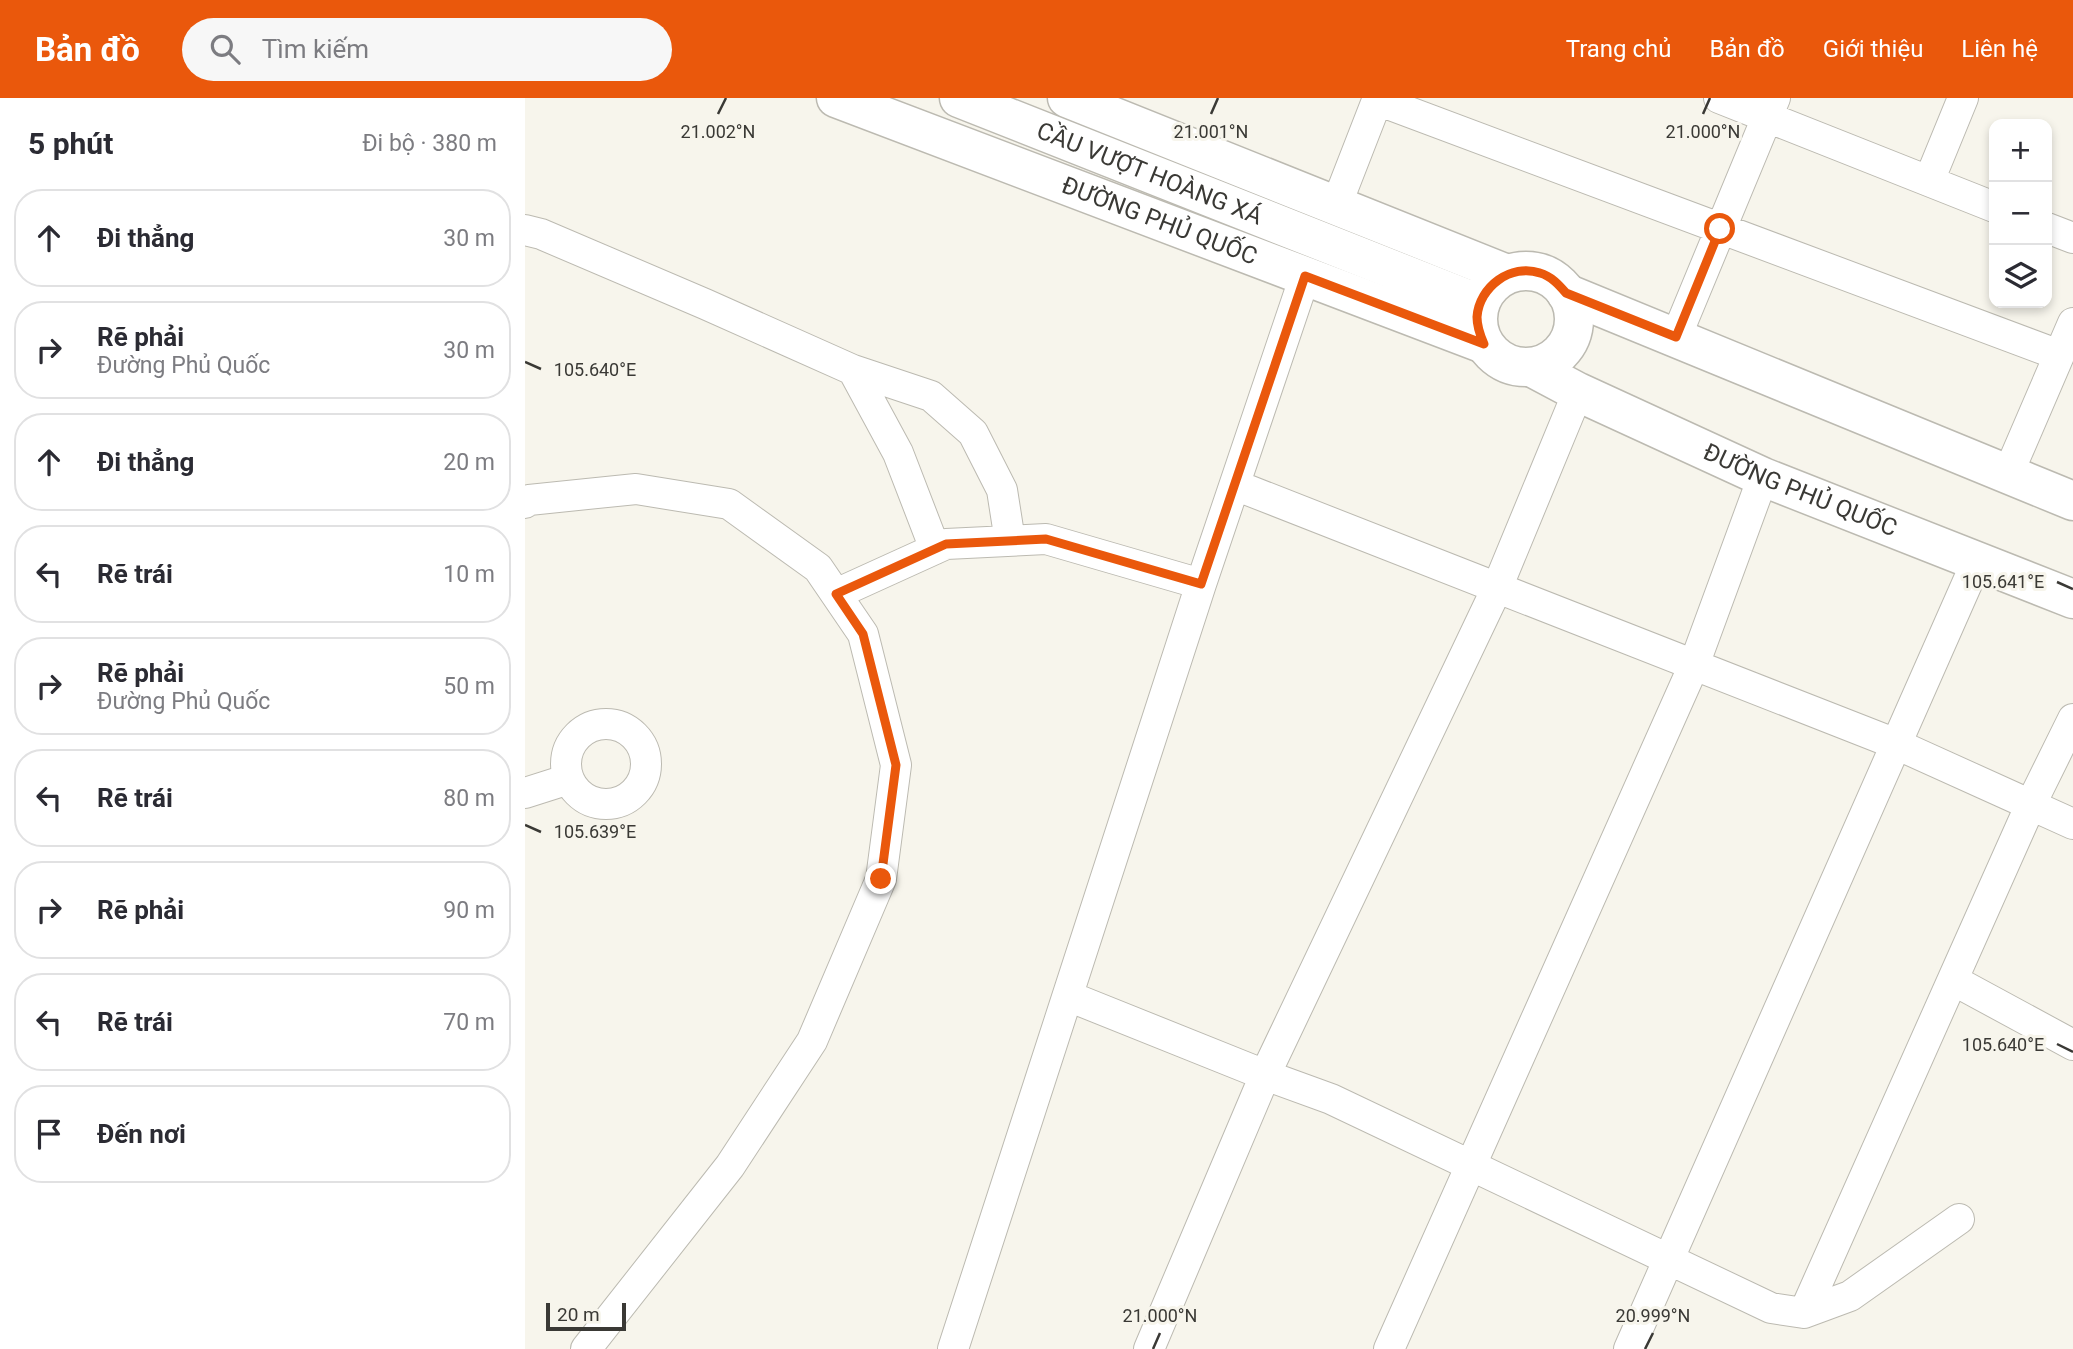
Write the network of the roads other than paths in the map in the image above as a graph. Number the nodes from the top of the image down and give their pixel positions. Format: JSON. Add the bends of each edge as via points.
{"nodes":[{"id":1,"x":837,"y":98,"type":"edge"},
{"id":2,"x":959,"y":98,"type":"edge"},
{"id":3,"x":1067,"y":98,"type":"edge"},
{"id":4,"x":1719,"y":98,"type":"edge"},
{"id":5,"x":1963,"y":98,"type":"edge"},
{"id":6,"x":1377,"y":99,"type":"edge"},
{"id":7,"x":1771,"y":108,"type":"edge"},
{"id":8,"x":1929,"y":181,"type":"junction"},
{"id":9,"x":1989,"y":205,"type":"edge"},
{"id":10,"x":1336,"y":206,"type":"junction"},
{"id":11,"x":1720,"y":229,"type":"junction"},
{"id":12,"x":525,"y":230,"type":"edge"},
{"id":13,"x":2052,"y":230,"type":"edge"},
{"id":14,"x":2073,"y":238,"type":"edge"},
{"id":15,"x":1507,"y":274,"type":"junction"},
{"id":16,"x":1305,"y":276,"type":"junction"},
{"id":17,"x":1566,"y":293,"type":"junction"},
{"id":18,"x":1480,"y":304,"type":"junction"},
{"id":19,"x":2073,"y":323,"type":"edge"},
{"id":20,"x":1676,"y":337,"type":"junction"},
{"id":21,"x":1484,"y":344,"type":"junction"},
{"id":22,"x":2059,"y":355,"type":"junction"},
{"id":23,"x":1533,"y":368,"type":"junction"},
{"id":24,"x":853,"y":370,"type":"junction"},
{"id":25,"x":1578,"y":391,"type":"junction"},
{"id":26,"x":2008,"y":474,"type":"junction"},
{"id":27,"x":1763,"y":477,"type":"junction"},
{"id":28,"x":1235,"y":485,"type":"junction"},
{"id":29,"x":2073,"y":501,"type":"edge"},
{"id":30,"x":525,"y":503,"type":"edge"},
{"id":31,"x":1010,"y":541,"type":"junction"},
{"id":32,"x":935,"y":549,"type":"junction"},
{"id":33,"x":1977,"y":561,"type":"junction"},
{"id":34,"x":1201,"y":584,"type":"junction"},
{"id":35,"x":1497,"y":588,"type":"junction"},
{"id":36,"x":836,"y":594,"type":"junction"},
{"id":37,"x":2073,"y":599,"type":"edge"},
{"id":38,"x":1693,"y":665,"type":"junction"},
{"id":39,"x":2073,"y":719,"type":"edge"},
{"id":40,"x":1896,"y":744,"type":"junction"},
{"id":41,"x":569,"y":779,"type":"dead end"},
{"id":42,"x":525,"y":793,"type":"edge"},
{"id":43,"x":2031,"y":804,"type":"junction"},
{"id":44,"x":2073,"y":824,"type":"edge"},
{"id":45,"x":1953,"y":979,"type":"junction"},
{"id":46,"x":1068,"y":996,"type":"junction"},
{"id":47,"x":2073,"y":1045,"type":"edge"},
{"id":48,"x":1265,"y":1074,"type":"junction"},
{"id":49,"x":1471,"y":1166,"type":"junction"},
{"id":50,"x":1959,"y":1220,"type":"dead end"},
{"id":51,"x":1668,"y":1260,"type":"junction"},
{"id":52,"x":1804,"y":1313,"type":"junction"},
{"id":53,"x":586,"y":1349,"type":"edge"},
{"id":54,"x":953,"y":1349,"type":"edge"},
{"id":55,"x":1149,"y":1349,"type":"edge"},
{"id":56,"x":1389,"y":1349,"type":"edge"},
{"id":57,"x":1629,"y":1349,"type":"edge"}],
"edges":[{"from":1,"to":16,"type":"main road","name":"ĐƯỜNG PHỦ QUỐC"},
{"from":2,"to":18,"type":"main road","name":"CẦU VƯỢT HOÀNG XÁ"},
{"from":3,"to":10,"type":"main road"},
{"from":4,"to":7,"type":"street"},
{"from":5,"to":8,"type":"street"},
{"from":6,"to":10,"type":"street"},
{"from":6,"to":11,"type":"street"},
{"from":7,"to":8,"type":"street"},
{"from":7,"to":11,"type":"street"},
{"from":8,"to":9,"type":"street"},
{"from":10,"to":15,"type":"main road"},
{"from":11,"to":20,"type":"street"},
{"from":11,"to":22,"type":"street"},
{"from":12,"to":24,"type":"street"},
{"from":13,"to":14,"type":"street"},
{"from":15,"to":17,"type":"main road","via":[[1540,273]]},
{"from":15,"to":18,"type":"main road","via":[[1486,292]]},
{"from":16,"to":21,"type":"main road","name":"ĐƯỜNG PHỦ QUỐC"},
{"from":16,"to":28,"type":"street"},
{"from":17,"to":20,"type":"main road"},
{"from":17,"to":23,"type":"main road","via":[[1573,307],[1570,340],[1561,353]]},
{"from":18,"to":21,"type":"main road","via":[[1478,331]]},
{"from":19,"to":22,"type":"street"},
{"from":20,"to":26,"type":"main road"},
{"from":21,"to":23,"type":"main road","via":[[1504,363]]},
{"from":22,"to":26,"type":"street"},
{"from":23,"to":25,"type":"main road","name":"ĐƯỜNG PHỦ QUỐC"},
{"from":24,"to":31,"type":"street","via":[[932,396],[973,433],[1002,490]]},
{"from":24,"to":32,"type":"street","via":[[898,453]]},
{"from":25,"to":27,"type":"main road","name":"ĐƯỜNG PHỦ QUỐC"},
{"from":25,"to":35,"type":"street"},
{"from":26,"to":29,"type":"main road"},
{"from":27,"to":33,"type":"main road","name":"ĐƯỜNG PHỦ QUỐC"},
{"from":27,"to":38,"type":"street"},
{"from":28,"to":34,"type":"street"},
{"from":28,"to":35,"type":"street"},
{"from":30,"to":36,"type":"street","via":[[636,489],[729,504],[818,568]]},
{"from":31,"to":32,"type":"street","via":[[946,544]]},
{"from":31,"to":34,"type":"street","via":[[1046,539]]},
{"from":32,"to":36,"type":"street"},
{"from":33,"to":37,"type":"main road","name":"ĐƯỜNG PHỦ QUỐC"},
{"from":33,"to":40,"type":"street"},
{"from":34,"to":46,"type":"street"},
{"from":35,"to":38,"type":"street"},
{"from":35,"to":48,"type":"street"},
{"from":36,"to":53,"type":"street","via":[[863,634],[896,765],[881,879],[812,1041],[730,1166]]},
{"from":38,"to":40,"type":"street"},
{"from":38,"to":49,"type":"street"},
{"from":39,"to":43,"type":"street"},
{"from":40,"to":43,"type":"street"},
{"from":40,"to":51,"type":"street"},
{"from":41,"to":42,"type":"street"},
{"from":43,"to":44,"type":"street"},
{"from":43,"to":45,"type":"street"},
{"from":45,"to":47,"type":"street"},
{"from":45,"to":52,"type":"street"},
{"from":46,"to":48,"type":"street"},
{"from":46,"to":54,"type":"street"},
{"from":48,"to":49,"type":"street","via":[[1331,1099]]},
{"from":48,"to":55,"type":"street"},
{"from":49,"to":51,"type":"street"},
{"from":49,"to":56,"type":"street"},
{"from":50,"to":52,"type":"street","via":[[1850,1296]]},
{"from":51,"to":52,"type":"street","via":[[1771,1308]]},
{"from":51,"to":57,"type":"street"}]}
